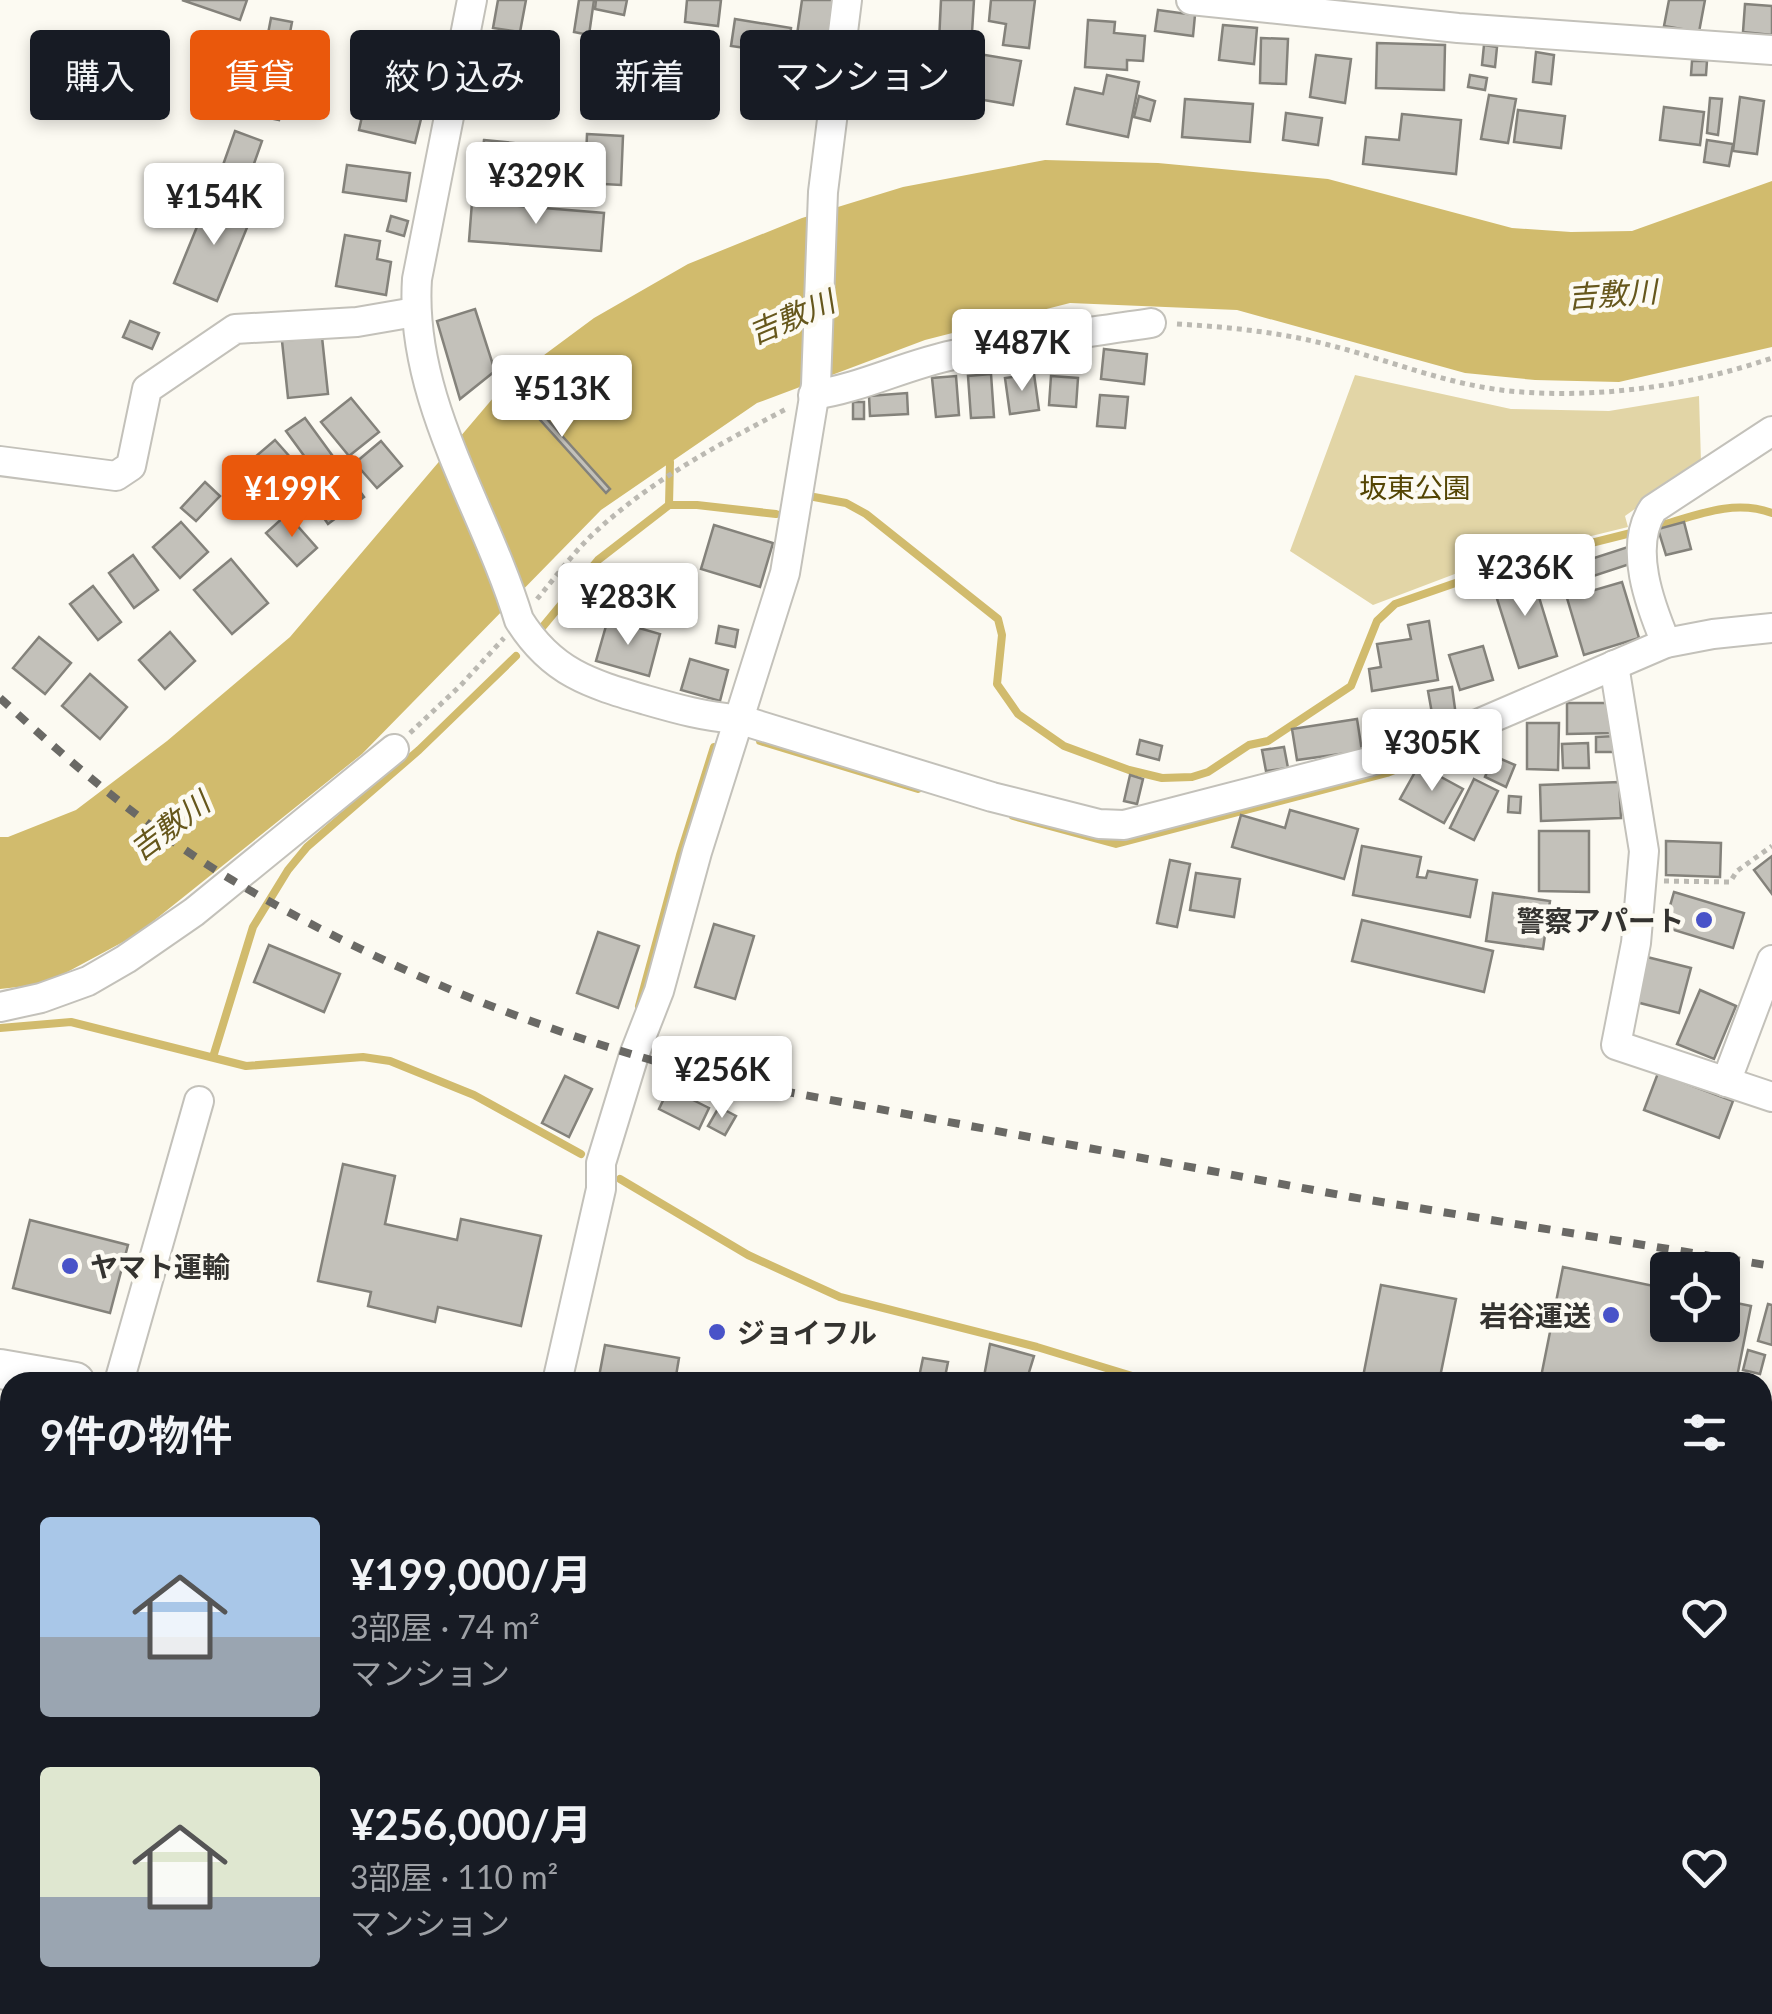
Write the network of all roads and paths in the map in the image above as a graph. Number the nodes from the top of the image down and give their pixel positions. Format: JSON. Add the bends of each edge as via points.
{"nodes":[{"id":1,"x":472,"y":0,"type":"edge"},
{"id":2,"x":847,"y":0,"type":"edge"},
{"id":3,"x":1191,"y":0,"type":"edge"},
{"id":4,"x":1772,"y":50,"type":"edge"},
{"id":5,"x":415,"y":312,"type":"junction"},
{"id":6,"x":1151,"y":323,"type":"joint"},
{"id":7,"x":1772,"y":358,"type":"edge"},
{"id":8,"x":815,"y":390,"type":"junction"},
{"id":9,"x":1772,"y":430,"type":"edge"},
{"id":10,"x":0,"y":461,"type":"edge"},
{"id":11,"x":517,"y":613,"type":"junction"},
{"id":12,"x":1772,"y":628,"type":"edge"},
{"id":13,"x":1666,"y":643,"type":"junction"},
{"id":14,"x":1614,"y":665,"type":"junction"},
{"id":15,"x":738,"y":720,"type":"junction"},
{"id":16,"x":394,"y":749,"type":"joint"},
{"id":17,"x":1772,"y":846,"type":"edge"},
{"id":18,"x":1641,"y":881,"type":"junction"},
{"id":19,"x":1772,"y":960,"type":"edge"},
{"id":20,"x":0,"y":1007,"type":"edge"},
{"id":21,"x":1726,"y":1082,"type":"junction"},
{"id":22,"x":1772,"y":1097,"type":"edge"},
{"id":23,"x":199,"y":1102,"type":"dead end"},
{"id":24,"x":122,"y":1372,"type":"edge"},
{"id":25,"x":559,"y":1372,"type":"edge"}],
"edges":[{"from":1,"to":5,"type":"street"},
{"from":2,"to":8,"type":"street","via":[[822,192]]},
{"from":3,"to":4,"type":"street","via":[[1458,28]]},
{"from":5,"to":10,"type":"street","via":[[235,329],[147,389],[131,466],[116,476]]},
{"from":5,"to":11,"type":"street","via":[[419,352]]},
{"from":6,"to":7,"type":"path","via":[[1242,328],[1328,344],[1424,375],[1520,392],[1600,394]]},
{"from":6,"to":8,"type":"street","via":[[954,354],[848,390]]},
{"from":8,"to":11,"type":"path","via":[[642,492]]},
{"from":8,"to":15,"type":"street","via":[[785,573]]},
{"from":9,"to":13,"type":"street","via":[[1649,516],[1645,571]]},
{"from":11,"to":15,"type":"street","via":[[546,654],[586,682]]},
{"from":11,"to":16,"type":"path","via":[[462,684]]},
{"from":12,"to":13,"type":"street"},
{"from":13,"to":14,"type":"street"},
{"from":14,"to":15,"type":"street","via":[[1368,762],[1124,825],[992,797]]},
{"from":14,"to":18,"type":"street","via":[[1644,851]]},
{"from":15,"to":25,"type":"street","via":[[601,1163],[601,1189]]},
{"from":16,"to":20,"type":"street","via":[[126,959],[88,981]]},
{"from":17,"to":18,"type":"path","via":[[1730,882]]},
{"from":18,"to":21,"type":"street","via":[[1616,1046]]},
{"from":19,"to":21,"type":"street"},
{"from":21,"to":22,"type":"street"},
{"from":23,"to":24,"type":"street"}]}
